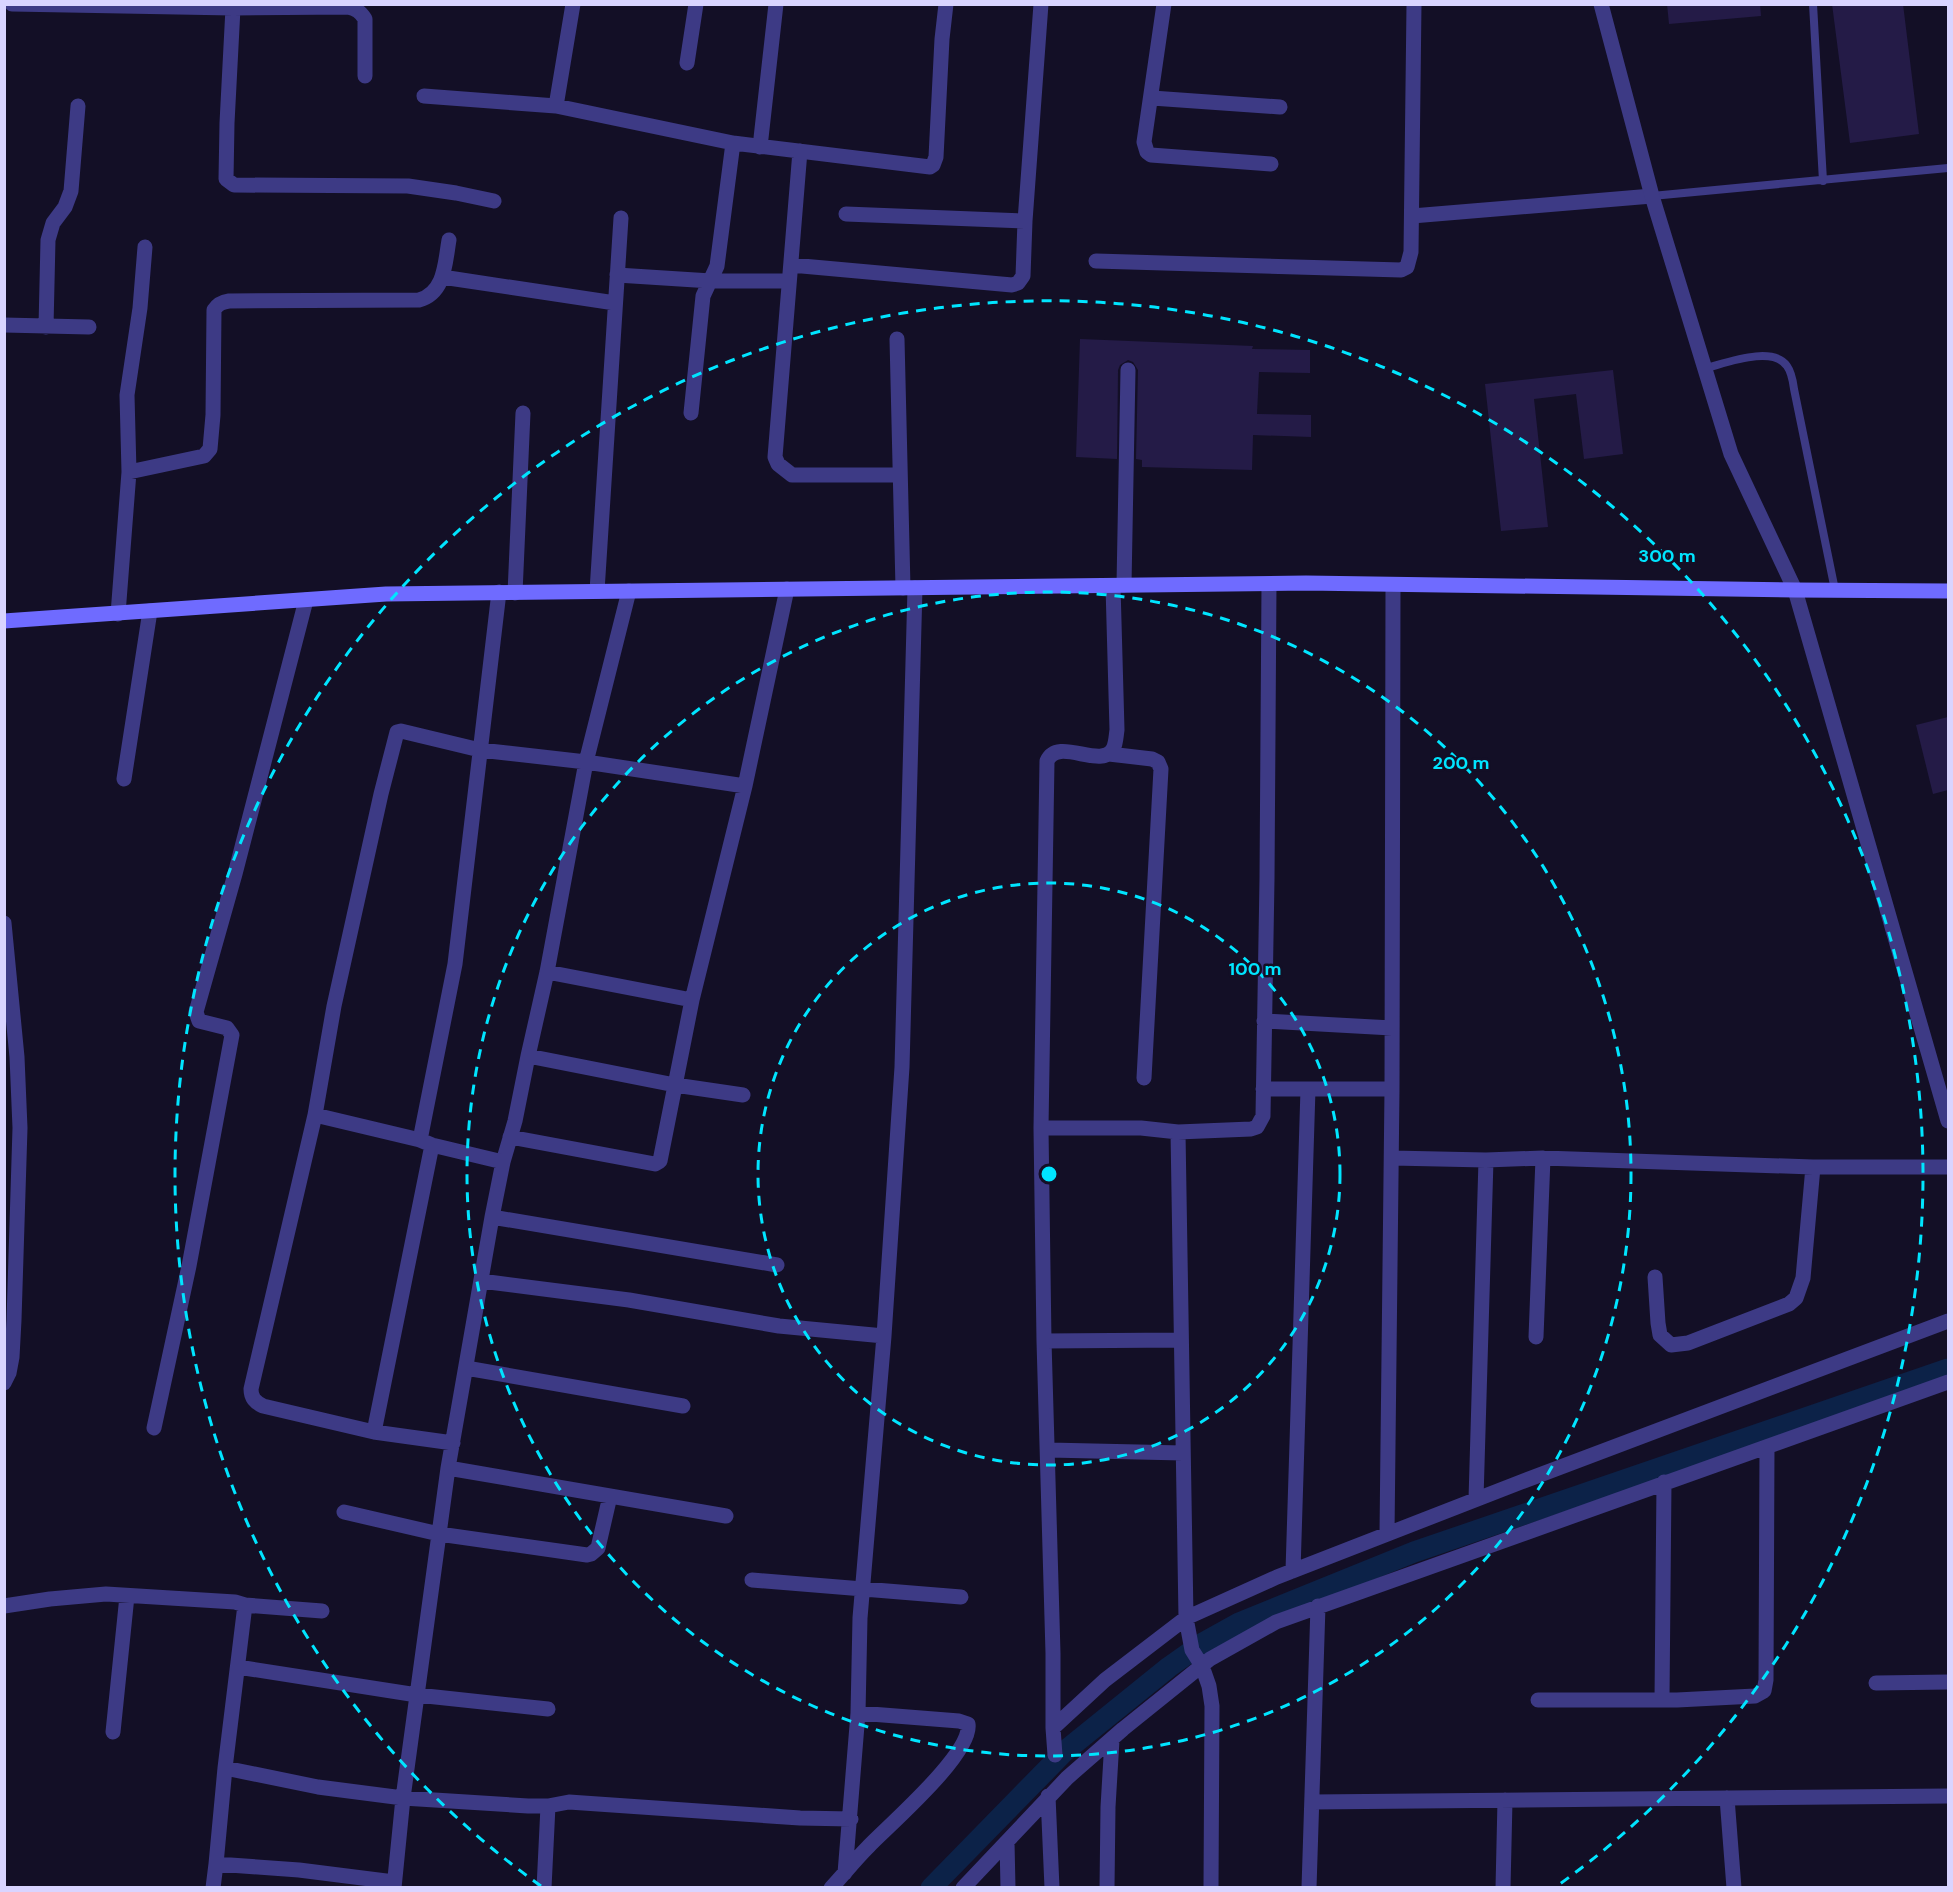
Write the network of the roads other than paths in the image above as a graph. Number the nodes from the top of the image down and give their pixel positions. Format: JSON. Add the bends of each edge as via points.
{"nodes":[{"id":1,"x":12,"y":4,"type":"edge"},
{"id":2,"x":573,"y":4,"type":"edge"},
{"id":3,"x":696,"y":4,"type":"edge"},
{"id":4,"x":776,"y":4,"type":"edge"},
{"id":5,"x":946,"y":4,"type":"edge"},
{"id":6,"x":1041,"y":4,"type":"edge"},
{"id":7,"x":1164,"y":4,"type":"edge"},
{"id":8,"x":1414,"y":4,"type":"edge"},
{"id":9,"x":1601,"y":4,"type":"edge"},
{"id":10,"x":1813,"y":4,"type":"edge"},
{"id":11,"x":233,"y":7,"type":"edge"},
{"id":12,"x":687,"y":63,"type":"dead end"},
{"id":13,"x":365,"y":76,"type":"dead end"},
{"id":14,"x":424,"y":96,"type":"dead end"},
{"id":15,"x":1152,"y":98,"type":"junction"},
{"id":16,"x":78,"y":106,"type":"dead end"},
{"id":17,"x":556,"y":106,"type":"junction"},
{"id":18,"x":1280,"y":106,"type":"dead end"},
{"id":19,"x":733,"y":143,"type":"junction"},
{"id":20,"x":760,"y":147,"type":"junction"},
{"id":21,"x":800,"y":151,"type":"junction"},
{"id":22,"x":1271,"y":164,"type":"dead end"},
{"id":23,"x":1948,"y":168,"type":"edge"},
{"id":24,"x":1822,"y":181,"type":"junction"},
{"id":25,"x":1652,"y":196,"type":"junction"},
{"id":26,"x":494,"y":201,"type":"dead end"},
{"id":27,"x":846,"y":214,"type":"dead end"},
{"id":28,"x":1412,"y":216,"type":"junction"},
{"id":29,"x":621,"y":218,"type":"dead end"},
{"id":30,"x":1025,"y":221,"type":"junction"},
{"id":31,"x":449,"y":240,"type":"dead end"},
{"id":32,"x":145,"y":247,"type":"dead end"},
{"id":33,"x":1096,"y":261,"type":"dead end"},
{"id":34,"x":790,"y":265,"type":"junction"},
{"id":35,"x":617,"y":276,"type":"junction"},
{"id":36,"x":442,"y":277,"type":"junction"},
{"id":37,"x":711,"y":281,"type":"junction"},
{"id":38,"x":789,"y":281,"type":"junction"},
{"id":39,"x":615,"y":303,"type":"junction"},
{"id":40,"x":4,"y":326,"type":"edge"},
{"id":41,"x":46,"y":327,"type":"junction"},
{"id":42,"x":89,"y":327,"type":"dead end"},
{"id":43,"x":897,"y":339,"type":"dead end"},
{"id":44,"x":1706,"y":368,"type":"junction"},
{"id":45,"x":1128,"y":370,"type":"dead end"},
{"id":46,"x":523,"y":413,"type":"dead end"},
{"id":47,"x":691,"y":413,"type":"dead end"},
{"id":48,"x":129,"y":472,"type":"junction"},
{"id":49,"x":900,"y":475,"type":"junction"},
{"id":50,"x":1269,"y":584,"type":"junction"},
{"id":51,"x":1393,"y":585,"type":"junction"},
{"id":52,"x":1118,"y":586,"type":"junction"},
{"id":53,"x":909,"y":588,"type":"junction"},
{"id":54,"x":787,"y":589,"type":"junction"},
{"id":55,"x":1795,"y":590,"type":"junction"},
{"id":56,"x":597,"y":591,"type":"junction"},
{"id":57,"x":629,"y":591,"type":"junction"},
{"id":58,"x":1835,"y":591,"type":"junction"},
{"id":59,"x":1948,"y":591,"type":"edge"},
{"id":60,"x":507,"y":592,"type":"junction"},
{"id":61,"x":306,"y":600,"type":"junction"},
{"id":62,"x":150,"y":611,"type":"junction"},
{"id":63,"x":118,"y":614,"type":"junction"},
{"id":64,"x":4,"y":621,"type":"edge"},
{"id":65,"x":480,"y":750,"type":"junction"},
{"id":66,"x":1108,"y":754,"type":"junction"},
{"id":67,"x":586,"y":762,"type":"junction"},
{"id":68,"x":124,"y":779,"type":"dead end"},
{"id":69,"x":745,"y":786,"type":"junction"},
{"id":70,"x":4,"y":923,"type":"edge"},
{"id":71,"x":547,"y":972,"type":"junction"},
{"id":72,"x":692,"y":1000,"type":"junction"},
{"id":73,"x":9,"y":1013,"type":"edge"},
{"id":74,"x":1264,"y":1021,"type":"junction"},
{"id":75,"x":1392,"y":1028,"type":"junction"},
{"id":76,"x":528,"y":1056,"type":"junction"},
{"id":77,"x":1144,"y":1078,"type":"dead end"},
{"id":78,"x":675,"y":1085,"type":"junction"},
{"id":79,"x":1263,"y":1089,"type":"junction"},
{"id":80,"x":1308,"y":1089,"type":"junction"},
{"id":81,"x":1392,"y":1089,"type":"junction"},
{"id":82,"x":743,"y":1095,"type":"dead end"},
{"id":83,"x":315,"y":1115,"type":"junction"},
{"id":84,"x":1948,"y":1121,"type":"edge"},
{"id":85,"x":1041,"y":1128,"type":"junction"},
{"id":86,"x":1178,"y":1132,"type":"junction"},
{"id":87,"x":510,"y":1137,"type":"junction"},
{"id":88,"x":426,"y":1142,"type":"junction"},
{"id":89,"x":1392,"y":1158,"type":"junction"},
{"id":90,"x":1543,"y":1158,"type":"junction"},
{"id":91,"x":1486,"y":1160,"type":"junction"},
{"id":92,"x":503,"y":1162,"type":"junction"},
{"id":93,"x":1813,"y":1167,"type":"junction"},
{"id":94,"x":1948,"y":1167,"type":"edge"},
{"id":95,"x":492,"y":1217,"type":"junction"},
{"id":96,"x":777,"y":1265,"type":"dead end"},
{"id":97,"x":1655,"y":1277,"type":"dead end"},
{"id":98,"x":481,"y":1281,"type":"junction"},
{"id":99,"x":1948,"y":1321,"type":"edge"},
{"id":100,"x":884,"y":1336,"type":"junction"},
{"id":101,"x":1536,"y":1337,"type":"dead end"},
{"id":102,"x":1180,"y":1340,"type":"junction"},
{"id":103,"x":1044,"y":1341,"type":"junction"},
{"id":104,"x":466,"y":1368,"type":"junction"},
{"id":105,"x":1948,"y":1382,"type":"edge"},
{"id":106,"x":4,"y":1383,"type":"edge"},
{"id":107,"x":683,"y":1406,"type":"dead end"},
{"id":108,"x":153,"y":1428,"type":"dead end"},
{"id":109,"x":374,"y":1432,"type":"junction"},
{"id":110,"x":453,"y":1443,"type":"junction"},
{"id":111,"x":1767,"y":1447,"type":"junction"},
{"id":112,"x":1049,"y":1450,"type":"junction"},
{"id":113,"x":1182,"y":1453,"type":"junction"},
{"id":114,"x":448,"y":1468,"type":"junction"},
{"id":115,"x":1664,"y":1482,"type":"junction"},
{"id":116,"x":610,"y":1496,"type":"junction"},
{"id":117,"x":1476,"y":1499,"type":"junction"},
{"id":118,"x":344,"y":1512,"type":"dead end"},
{"id":119,"x":726,"y":1516,"type":"dead end"},
{"id":120,"x":439,"y":1534,"type":"junction"},
{"id":121,"x":1387,"y":1534,"type":"junction"},
{"id":122,"x":1293,"y":1571,"type":"junction"},
{"id":123,"x":752,"y":1580,"type":"dead end"},
{"id":124,"x":863,"y":1589,"type":"junction"},
{"id":125,"x":127,"y":1596,"type":"junction"},
{"id":126,"x":961,"y":1597,"type":"dead end"},
{"id":127,"x":245,"y":1605,"type":"junction"},
{"id":128,"x":4,"y":1606,"type":"edge"},
{"id":129,"x":1318,"y":1606,"type":"junction"},
{"id":130,"x":322,"y":1611,"type":"dead end"},
{"id":131,"x":1186,"y":1618,"type":"junction"},
{"id":132,"x":1202,"y":1666,"type":"junction"},
{"id":133,"x":238,"y":1667,"type":"junction"},
{"id":134,"x":1948,"y":1682,"type":"edge"},
{"id":135,"x":1876,"y":1683,"type":"dead end"},
{"id":136,"x":417,"y":1695,"type":"junction"},
{"id":137,"x":1538,"y":1700,"type":"dead end"},
{"id":138,"x":1662,"y":1700,"type":"junction"},
{"id":139,"x":548,"y":1709,"type":"dead end"},
{"id":140,"x":858,"y":1713,"type":"junction"},
{"id":141,"x":1053,"y":1728,"type":"junction"},
{"id":142,"x":113,"y":1732,"type":"dead end"},
{"id":143,"x":1112,"y":1740,"type":"junction"},
{"id":144,"x":1055,"y":1755,"type":"dead end"},
{"id":145,"x":225,"y":1768,"type":"junction"},
{"id":146,"x":1048,"y":1796,"type":"junction"},
{"id":147,"x":1948,"y":1796,"type":"edge"},
{"id":148,"x":403,"y":1798,"type":"junction"},
{"id":149,"x":1727,"y":1798,"type":"junction"},
{"id":150,"x":1505,"y":1800,"type":"junction"},
{"id":151,"x":1312,"y":1802,"type":"junction"},
{"id":152,"x":548,"y":1806,"type":"junction"},
{"id":153,"x":851,"y":1819,"type":"junction"},
{"id":154,"x":1007,"y":1842,"type":"junction"},
{"id":155,"x":216,"y":1864,"type":"junction"},
{"id":156,"x":845,"y":1873,"type":"junction"},
{"id":157,"x":394,"y":1885,"type":"edge"},
{"id":158,"x":213,"y":1887,"type":"edge"},
{"id":159,"x":544,"y":1887,"type":"edge"},
{"id":160,"x":831,"y":1887,"type":"edge"},
{"id":161,"x":963,"y":1887,"type":"edge"},
{"id":162,"x":1008,"y":1887,"type":"edge"},
{"id":163,"x":1052,"y":1887,"type":"edge"},
{"id":164,"x":1107,"y":1887,"type":"edge"},
{"id":165,"x":1211,"y":1887,"type":"edge"},
{"id":166,"x":1309,"y":1887,"type":"edge"},
{"id":167,"x":1503,"y":1887,"type":"edge"},
{"id":168,"x":1734,"y":1887,"type":"edge"}],
"edges":[{"from":1,"to":11,"type":"street"},
{"from":2,"to":17,"type":"street"},
{"from":3,"to":12,"type":"street"},
{"from":4,"to":20,"type":"street"},
{"from":5,"to":21,"type":"street","via":[[933,165]]},
{"from":6,"to":30,"type":"street"},
{"from":7,"to":15,"type":"street"},
{"from":8,"to":28,"type":"street"},
{"from":9,"to":25,"type":"street"},
{"from":10,"to":24,"type":"lane"},
{"from":11,"to":13,"type":"street","via":[[356,9],[365,18]]},
{"from":11,"to":26,"type":"street","via":[[225,176],[230,183],[408,186]]},
{"from":14,"to":17,"type":"street"},
{"from":15,"to":18,"type":"street"},
{"from":15,"to":22,"type":"street","via":[[1144,142],[1151,155]]},
{"from":16,"to":41,"type":"street","via":[[71,190],[48,240]]},
{"from":17,"to":19,"type":"street"},
{"from":19,"to":20,"type":"street"},
{"from":19,"to":37,"type":"street","via":[[717,266]]},
{"from":20,"to":21,"type":"street"},
{"from":21,"to":34,"type":"street"},
{"from":23,"to":24,"type":"lane"},
{"from":24,"to":25,"type":"lane"},
{"from":25,"to":28,"type":"street"},
{"from":25,"to":44,"type":"street"},
{"from":27,"to":30,"type":"street"},
{"from":28,"to":33,"type":"street","via":[[1410,260],[1401,270]]},
{"from":29,"to":35,"type":"street"},
{"from":30,"to":34,"type":"street","via":[[1023,276],[1012,285]]},
{"from":31,"to":36,"type":"street"},
{"from":32,"to":48,"type":"street","via":[[128,395]]},
{"from":34,"to":38,"type":"street"},
{"from":35,"to":37,"type":"street"},
{"from":35,"to":39,"type":"street"},
{"from":36,"to":39,"type":"street"},
{"from":36,"to":48,"type":"street","via":[[432,294],[419,300],[223,302],[214,310],[213,415],[208,453]]},
{"from":37,"to":38,"type":"street"},
{"from":37,"to":47,"type":"street","via":[[704,296]]},
{"from":38,"to":49,"type":"street","via":[[774,451],[778,464],[792,475]]},
{"from":39,"to":56,"type":"street"},
{"from":40,"to":41,"type":"street"},
{"from":41,"to":42,"type":"street"},
{"from":43,"to":49,"type":"street"},
{"from":44,"to":55,"type":"street","via":[[1731,454]]},
{"from":44,"to":58,"type":"lane","via":[[1763,355],[1787,365]]},
{"from":45,"to":52,"type":"street"},
{"from":46,"to":60,"type":"street"},
{"from":48,"to":63,"type":"street"},
{"from":49,"to":53,"type":"street"},
{"from":50,"to":51,"type":"main road"},
{"from":50,"to":52,"type":"main road"},
{"from":50,"to":74,"type":"street"},
{"from":51,"to":55,"type":"main road"},
{"from":51,"to":75,"type":"street"},
{"from":52,"to":53,"type":"main road"},
{"from":52,"to":66,"type":"street","via":[[1117,730],[1114,748]]},
{"from":53,"to":54,"type":"main road"},
{"from":53,"to":100,"type":"street","via":[[902,1067]]},
{"from":54,"to":57,"type":"main road"},
{"from":54,"to":69,"type":"street"},
{"from":55,"to":58,"type":"main road"},
{"from":55,"to":84,"type":"street"},
{"from":56,"to":57,"type":"main road"},
{"from":56,"to":60,"type":"main road"},
{"from":57,"to":67,"type":"street"},
{"from":58,"to":59,"type":"main road"},
{"from":60,"to":61,"type":"main road"},
{"from":60,"to":65,"type":"street"},
{"from":61,"to":62,"type":"main road"},
{"from":61,"to":108,"type":"street","via":[[196,1012],[199,1021],[227,1028],[232,1035],[189,1266]]},
{"from":62,"to":63,"type":"main road"},
{"from":62,"to":68,"type":"street"},
{"from":63,"to":64,"type":"main road"},
{"from":65,"to":67,"type":"street"},
{"from":65,"to":83,"type":"street","via":[[401,731],[396,734],[334,1006]]},
{"from":65,"to":88,"type":"street","via":[[455,964]]},
{"from":66,"to":77,"type":"street","via":[[1152,759],[1161,770]]},
{"from":66,"to":85,"type":"street","via":[[1101,757],[1061,752],[1051,754],[1047,761]]},
{"from":67,"to":69,"type":"street"},
{"from":67,"to":71,"type":"street"},
{"from":69,"to":72,"type":"street"},
{"from":70,"to":73,"type":"street","via":[[10,967]]},
{"from":71,"to":72,"type":"street"},
{"from":71,"to":76,"type":"street"},
{"from":72,"to":78,"type":"street"},
{"from":73,"to":106,"type":"street","via":[[17,1057],[20,1128],[12,1357]]},
{"from":74,"to":75,"type":"street"},
{"from":74,"to":79,"type":"street"},
{"from":75,"to":81,"type":"street"},
{"from":76,"to":78,"type":"street"},
{"from":76,"to":87,"type":"street"},
{"from":78,"to":82,"type":"street"},
{"from":78,"to":87,"type":"street","via":[[657,1163]]},
{"from":79,"to":80,"type":"street"},
{"from":79,"to":86,"type":"street","via":[[1263,1116],[1257,1126]]},
{"from":80,"to":81,"type":"street"},
{"from":80,"to":122,"type":"street"},
{"from":81,"to":89,"type":"street"},
{"from":83,"to":88,"type":"street"},
{"from":83,"to":109,"type":"street","via":[[251,1396],[263,1406]]},
{"from":85,"to":86,"type":"street"},
{"from":85,"to":103,"type":"street"},
{"from":86,"to":102,"type":"street"},
{"from":87,"to":92,"type":"street"},
{"from":88,"to":92,"type":"street"},
{"from":88,"to":109,"type":"street"},
{"from":89,"to":91,"type":"street"},
{"from":89,"to":121,"type":"street"},
{"from":90,"to":91,"type":"street"},
{"from":90,"to":93,"type":"street"},
{"from":90,"to":101,"type":"street"},
{"from":91,"to":117,"type":"street"},
{"from":92,"to":95,"type":"street"},
{"from":93,"to":94,"type":"street"},
{"from":93,"to":97,"type":"street","via":[[1803,1278],[1790,1304],[1688,1343],[1671,1345],[1660,1335]]},
{"from":95,"to":96,"type":"street"},
{"from":95,"to":98,"type":"street"},
{"from":98,"to":100,"type":"street","via":[[629,1300],[779,1326]]},
{"from":98,"to":104,"type":"street"},
{"from":99,"to":117,"type":"street"},
{"from":100,"to":124,"type":"street"},
{"from":102,"to":103,"type":"street"},
{"from":102,"to":113,"type":"street"},
{"from":103,"to":112,"type":"street"},
{"from":104,"to":107,"type":"street"},
{"from":104,"to":110,"type":"street"},
{"from":105,"to":111,"type":"street"},
{"from":109,"to":110,"type":"street"},
{"from":110,"to":114,"type":"street"},
{"from":111,"to":115,"type":"street"},
{"from":111,"to":138,"type":"street","via":[[1764,1690],[1755,1696]]},
{"from":112,"to":113,"type":"street"},
{"from":112,"to":141,"type":"street"},
{"from":113,"to":131,"type":"street"},
{"from":114,"to":116,"type":"street"},
{"from":114,"to":120,"type":"street"},
{"from":115,"to":129,"type":"street"},
{"from":115,"to":138,"type":"street"},
{"from":116,"to":119,"type":"street"},
{"from":116,"to":120,"type":"street","via":[[597,1548],[591,1554]]},
{"from":117,"to":121,"type":"street"},
{"from":118,"to":120,"type":"street"},
{"from":120,"to":136,"type":"street"},
{"from":121,"to":122,"type":"street"},
{"from":122,"to":131,"type":"street"},
{"from":123,"to":124,"type":"street"},
{"from":124,"to":126,"type":"street"},
{"from":124,"to":140,"type":"street"},
{"from":125,"to":127,"type":"street"},
{"from":125,"to":128,"type":"street","via":[[106,1594]]},
{"from":125,"to":142,"type":"street"},
{"from":127,"to":130,"type":"street"},
{"from":127,"to":133,"type":"street"},
{"from":129,"to":132,"type":"street","via":[[1276,1622]]},
{"from":129,"to":151,"type":"street"},
{"from":131,"to":132,"type":"street","via":[[1192,1650]]},
{"from":131,"to":141,"type":"street","via":[[1105,1680]]},
{"from":132,"to":143,"type":"street"},
{"from":132,"to":165,"type":"street","via":[[1212,1706]]},
{"from":133,"to":136,"type":"street"},
{"from":133,"to":145,"type":"street"},
{"from":134,"to":135,"type":"street"},
{"from":136,"to":139,"type":"street"},
{"from":136,"to":148,"type":"street"},
{"from":137,"to":138,"type":"street"},
{"from":140,"to":153,"type":"street"},
{"from":140,"to":156,"type":"street","via":[[966,1722],[969,1728],[937,1779]]},
{"from":141,"to":144,"type":"street"},
{"from":143,"to":146,"type":"street","via":[[1065,1775]]},
{"from":143,"to":164,"type":"street"},
{"from":145,"to":148,"type":"street","via":[[318,1787]]},
{"from":145,"to":155,"type":"street"},
{"from":146,"to":154,"type":"street"},
{"from":146,"to":163,"type":"street"},
{"from":147,"to":149,"type":"street"},
{"from":148,"to":152,"type":"street"},
{"from":148,"to":157,"type":"street"},
{"from":149,"to":150,"type":"street"},
{"from":149,"to":168,"type":"street"},
{"from":150,"to":151,"type":"street"},
{"from":150,"to":167,"type":"street"},
{"from":151,"to":166,"type":"street"},
{"from":152,"to":153,"type":"street","via":[[569,1802]]},
{"from":152,"to":159,"type":"street"},
{"from":153,"to":156,"type":"street"},
{"from":154,"to":161,"type":"street"},
{"from":154,"to":162,"type":"street"},
{"from":155,"to":157,"type":"street","via":[[299,1870]]},
{"from":155,"to":158,"type":"street"},
{"from":156,"to":160,"type":"street"}]}
